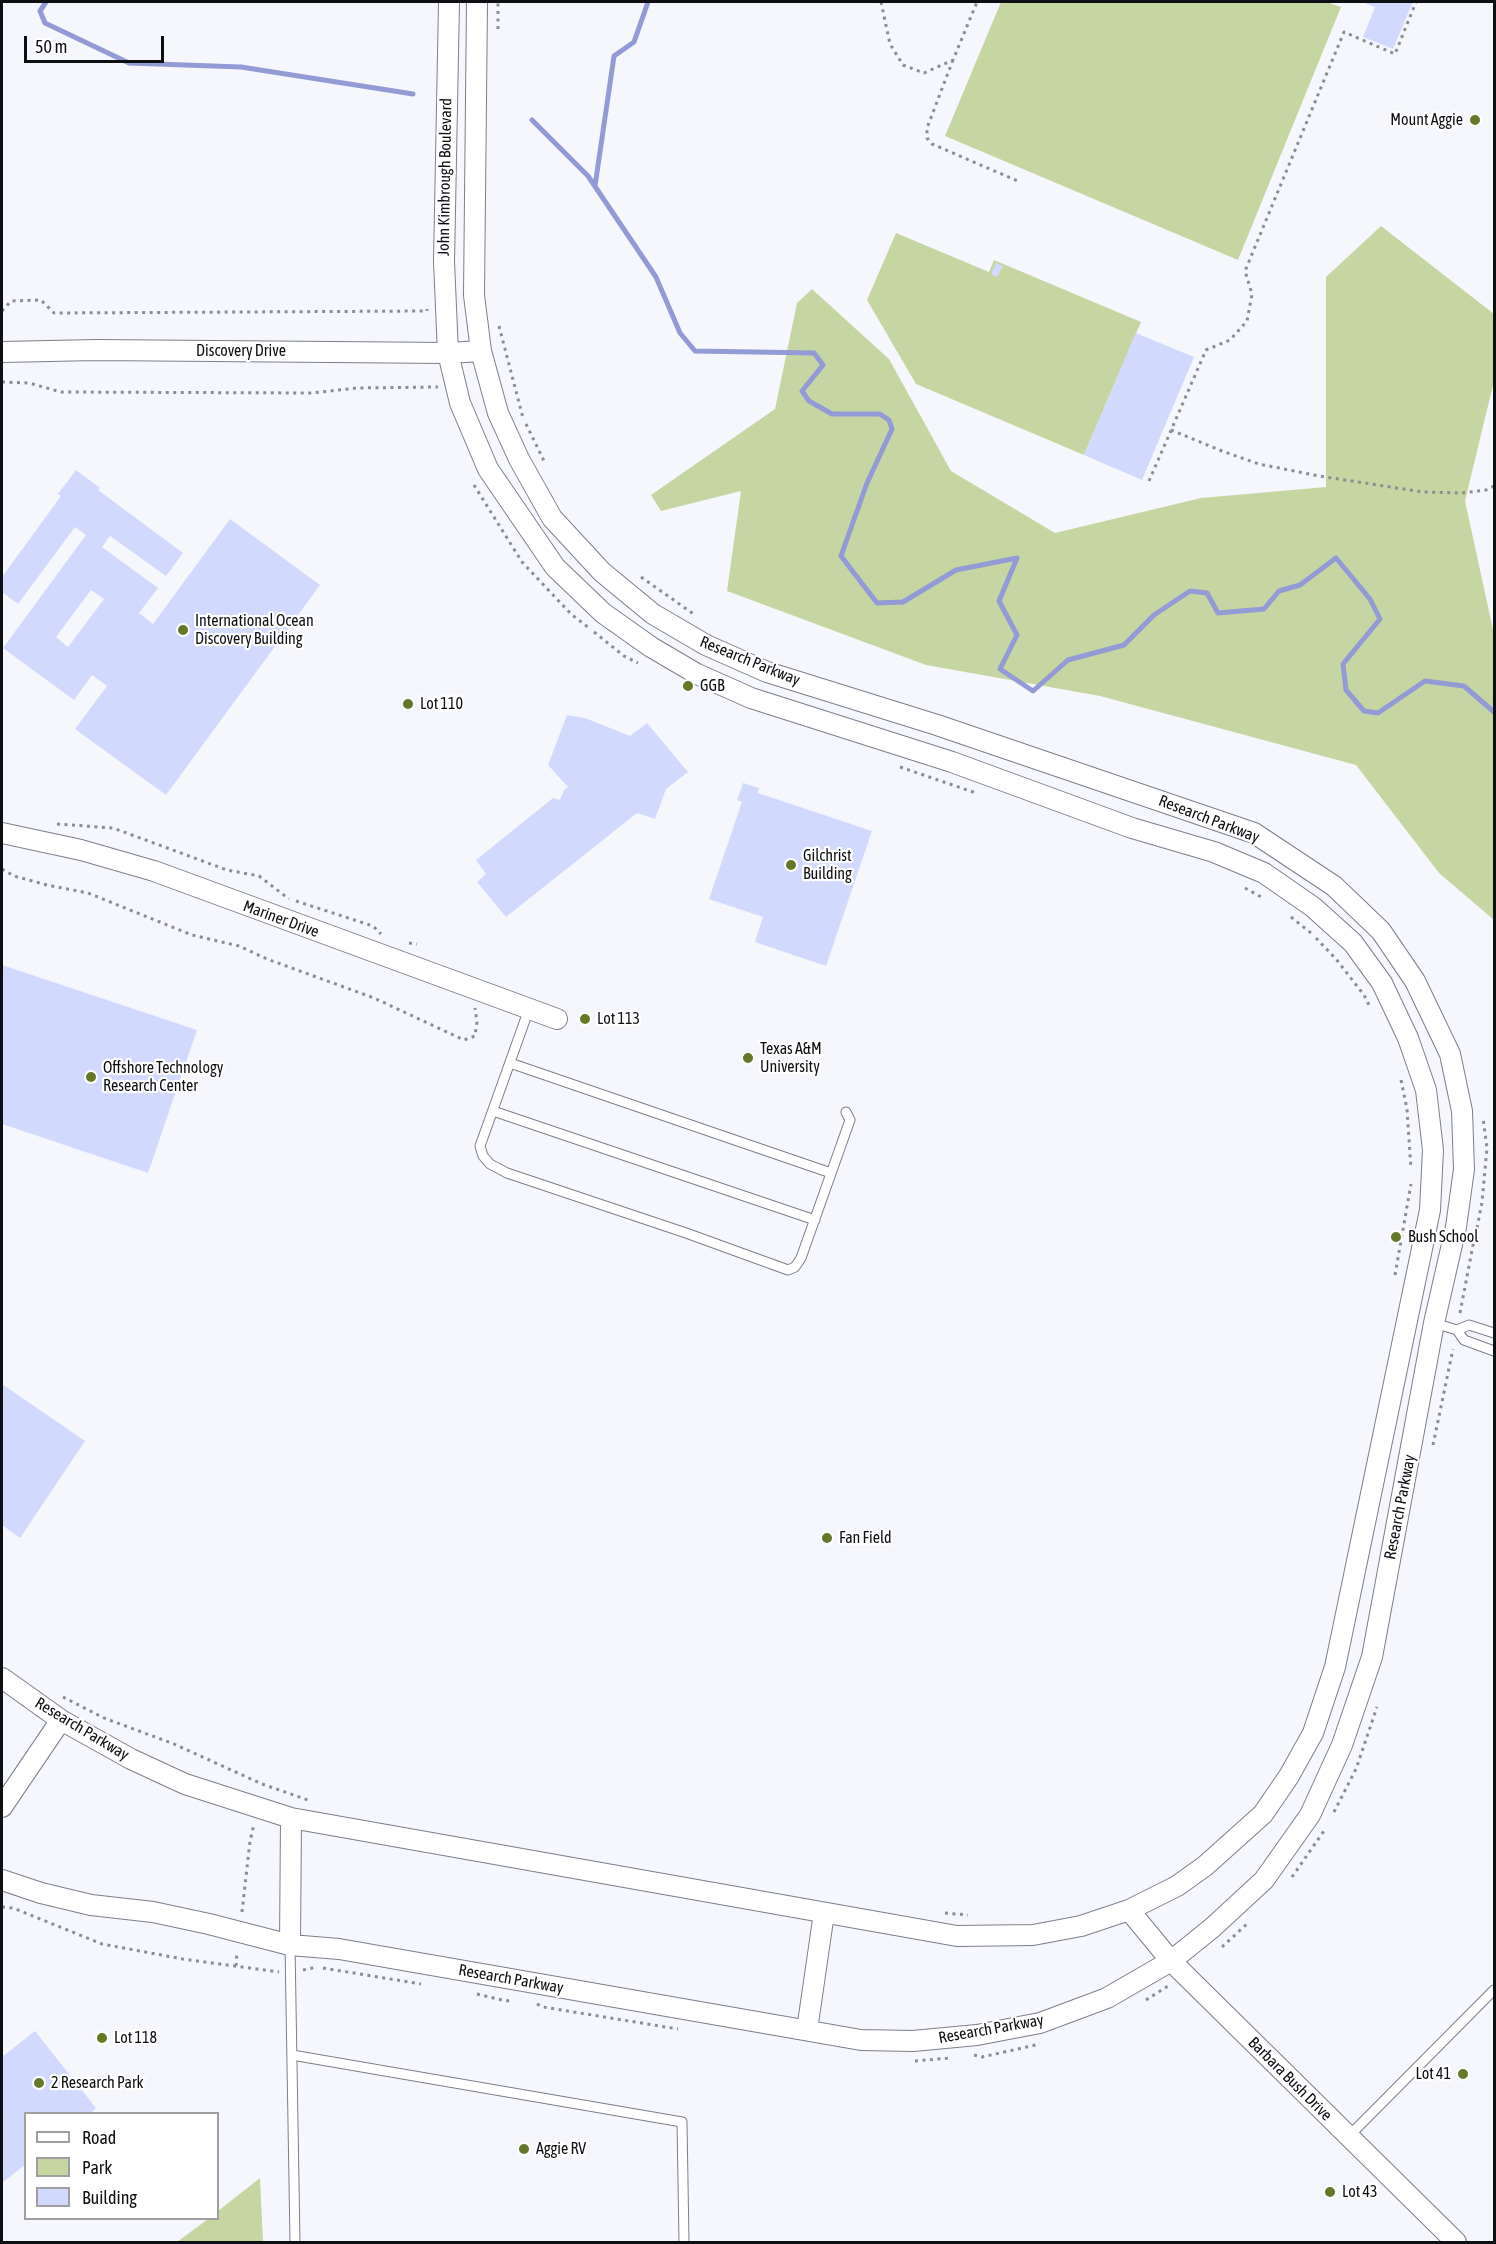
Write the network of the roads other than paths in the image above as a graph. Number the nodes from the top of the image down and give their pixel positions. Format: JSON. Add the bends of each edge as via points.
{"nodes":[{"id":1,"x":449,"y":2,"type":"edge"},
{"id":2,"x":477,"y":2,"type":"edge"},
{"id":3,"x":481,"y":351,"type":"junction"},
{"id":4,"x":2,"y":352,"type":"edge"},
{"id":5,"x":448,"y":353,"type":"junction"},
{"id":6,"x":653,"y":614,"type":"junction"},
{"id":7,"x":636,"y":637,"type":"junction"},
{"id":8,"x":937,"y":725,"type":"junction"},
{"id":9,"x":925,"y":754,"type":"junction"},
{"id":10,"x":2,"y":833,"type":"edge"},
{"id":11,"x":529,"y":1009,"type":"junction"},
{"id":12,"x":557,"y":1019,"type":"dead end"},
{"id":13,"x":510,"y":1063,"type":"junction"},
{"id":14,"x":493,"y":1111,"type":"junction"},
{"id":15,"x":846,"y":1112,"type":"dead end"},
{"id":16,"x":831,"y":1173,"type":"junction"},
{"id":17,"x":815,"y":1220,"type":"junction"},
{"id":18,"x":1408,"y":1315,"type":"junction"},
{"id":19,"x":1434,"y":1323,"type":"junction"},
{"id":20,"x":1457,"y":1330,"type":"junction"},
{"id":21,"x":1494,"y":1333,"type":"edge"},
{"id":22,"x":1494,"y":1351,"type":"edge"},
{"id":23,"x":2,"y":1678,"type":"edge"},
{"id":24,"x":61,"y":1720,"type":"junction"},
{"id":25,"x":2,"y":1807,"type":"edge"},
{"id":26,"x":291,"y":1818,"type":"junction"},
{"id":27,"x":2,"y":1880,"type":"edge"},
{"id":28,"x":1129,"y":1910,"type":"junction"},
{"id":29,"x":824,"y":1913,"type":"junction"},
{"id":30,"x":291,"y":1946,"type":"junction"},
{"id":31,"x":1177,"y":1968,"type":"junction"},
{"id":32,"x":1494,"y":1990,"type":"edge"},
{"id":33,"x":807,"y":2030,"type":"junction"},
{"id":34,"x":292,"y":2055,"type":"junction"},
{"id":35,"x":1348,"y":2136,"type":"junction"},
{"id":36,"x":295,"y":2242,"type":"edge"},
{"id":37,"x":684,"y":2242,"type":"edge"},
{"id":38,"x":1456,"y":2242,"type":"edge"}],
"edges":[{"from":1,"to":5,"type":"street","name":"John Kimbrough Boulevard","via":[[444,262]]},
{"from":2,"to":3,"type":"street","name":"John Kimbrough Boulevard","via":[[474,294]]},
{"from":3,"to":5,"type":"street","name":"Discovery Drive"},
{"from":3,"to":6,"type":"street","name":"Research Parkway","via":[[498,413],[552,519],[602,572]]},
{"from":4,"to":5,"type":"street","name":"Discovery Drive"},
{"from":5,"to":7,"type":"street","name":"Research Parkway","via":[[460,403],[488,469],[526,527],[555,567],[603,614]]},
{"from":6,"to":7,"type":"street"},
{"from":6,"to":8,"type":"street","name":"Research Parkway","via":[[706,645],[767,672]]},
{"from":7,"to":9,"type":"street","name":"Research Parkway","via":[[697,674],[751,698]]},
{"from":8,"to":9,"type":"street"},
{"from":8,"to":19,"type":"street","name":"Research Parkway","via":[[1254,832],[1334,886],[1381,931],[1414,981],[1450,1054],[1462,1111],[1464,1169],[1456,1227]]},
{"from":9,"to":18,"type":"street","name":"Research Parkway","via":[[1132,828],[1214,852],[1264,873],[1353,943],[1382,983],[1408,1038],[1426,1090],[1433,1150],[1430,1210]]},
{"from":10,"to":11,"type":"street","name":"Mariner Drive","via":[[154,871]]},
{"from":11,"to":12,"type":"street","name":"Mariner Drive"},
{"from":11,"to":13,"type":"lane"},
{"from":13,"to":14,"type":"lane"},
{"from":13,"to":16,"type":"lane"},
{"from":14,"to":17,"type":"lane"},
{"from":14,"to":17,"type":"lane","via":[[480,1146],[490,1164],[788,1270],[801,1258]]},
{"from":15,"to":16,"type":"lane","via":[[850,1120]]},
{"from":16,"to":17,"type":"lane"},
{"from":18,"to":19,"type":"street"},
{"from":18,"to":28,"type":"street","name":"Research Parkway","via":[[1335,1667],[1313,1732],[1263,1814],[1231,1845],[1177,1886]]},
{"from":19,"to":20,"type":"lane"},
{"from":19,"to":31,"type":"street","name":"Research Parkway","via":[[1372,1657],[1342,1745],[1310,1815],[1264,1880],[1212,1928]]},
{"from":20,"to":21,"type":"lane","via":[[1469,1325]]},
{"from":20,"to":22,"type":"lane","via":[[1464,1340]]},
{"from":23,"to":24,"type":"street","name":"Research Parkway"},
{"from":24,"to":25,"type":"street"},
{"from":24,"to":26,"type":"street","name":"Research Parkway","via":[[185,1784]]},
{"from":26,"to":29,"type":"street","name":"Research Parkway"},
{"from":26,"to":30,"type":"street"},
{"from":27,"to":30,"type":"street","name":"Research Parkway","via":[[91,1905],[153,1912]]},
{"from":28,"to":29,"type":"street","name":"Research Parkway","via":[[1081,1926],[1033,1935],[957,1936]]},
{"from":28,"to":31,"type":"street","name":"Barbara Bush Drive"},
{"from":29,"to":33,"type":"street"},
{"from":30,"to":33,"type":"street","name":"Research Parkway","via":[[339,1948]]},
{"from":30,"to":34,"type":"lane"},
{"from":31,"to":33,"type":"street","name":"Research Parkway","via":[[1040,2023],[977,2035],[913,2041],[861,2040]]},
{"from":31,"to":35,"type":"street","name":"Barbara Bush Drive"},
{"from":32,"to":35,"type":"lane"},
{"from":34,"to":36,"type":"lane"},
{"from":34,"to":37,"type":"lane","via":[[682,2122]]},
{"from":35,"to":38,"type":"street","name":"Barbara Bush Drive"}]}
